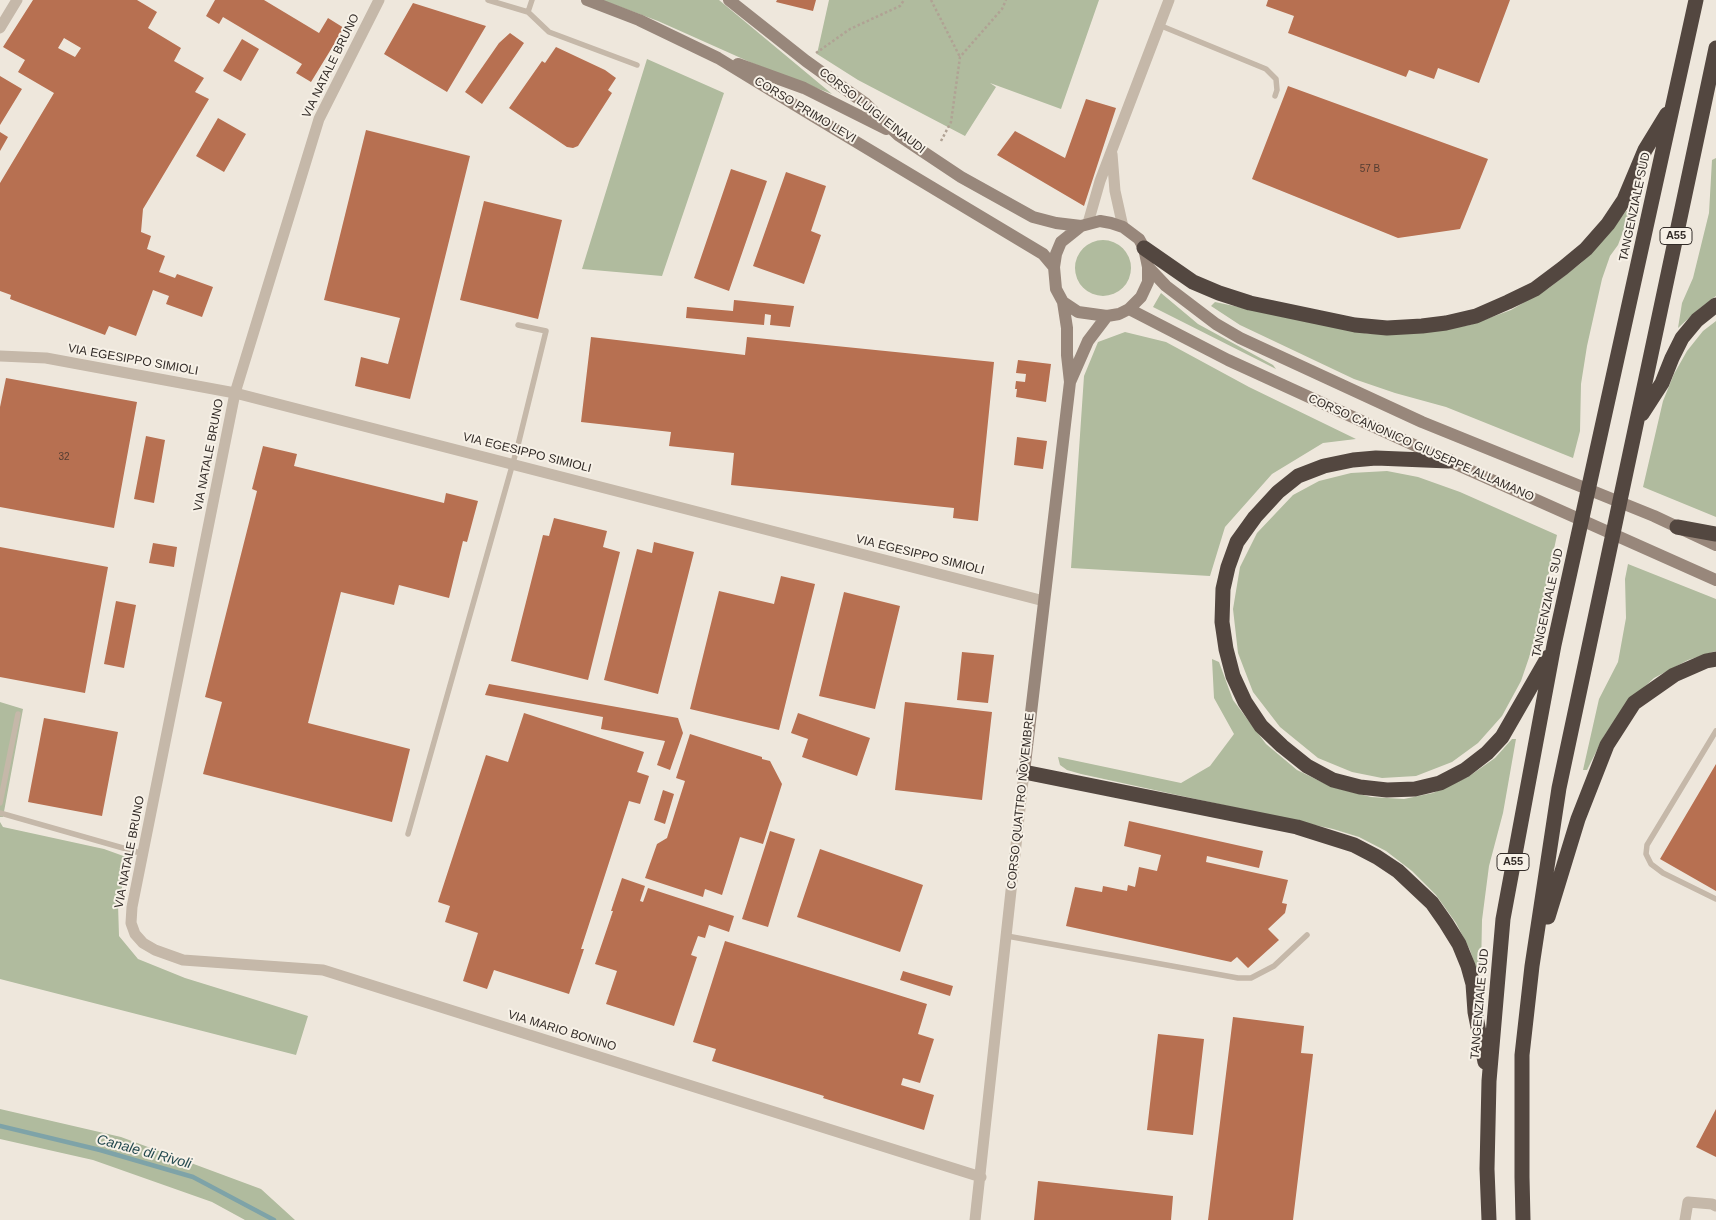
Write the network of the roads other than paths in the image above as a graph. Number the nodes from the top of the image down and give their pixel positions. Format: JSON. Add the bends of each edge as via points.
{"nodes":[{"id":1,"x":16,"y":0,"type":"edge"},
{"id":2,"x":379,"y":0,"type":"edge"},
{"id":3,"x":488,"y":0,"type":"edge"},
{"id":4,"x":530,"y":0,"type":"edge"},
{"id":5,"x":588,"y":0,"type":"edge"},
{"id":6,"x":729,"y":0,"type":"edge"},
{"id":7,"x":1169,"y":0,"type":"edge"},
{"id":8,"x":1696,"y":0,"type":"edge"},
{"id":9,"x":528,"y":12,"type":"junction"},
{"id":10,"x":1159,"y":25,"type":"junction"},
{"id":11,"x":0,"y":28,"type":"edge"},
{"id":12,"x":1716,"y":48,"type":"edge"},
{"id":13,"x":718,"y":58,"type":"junction"},
{"id":14,"x":636,"y":65,"type":"dead end"},
{"id":15,"x":1275,"y":96,"type":"dead end"},
{"id":16,"x":1674,"y":102,"type":"junction"},
{"id":17,"x":898,"y":135,"type":"junction"},
{"id":18,"x":1112,"y":150,"type":"junction"},
{"id":19,"x":892,"y":162,"type":"joint"},
{"id":20,"x":1084,"y":225,"type":"junction"},
{"id":21,"x":1122,"y":227,"type":"junction"},
{"id":22,"x":1144,"y":248,"type":"junction"},
{"id":23,"x":1054,"y":267,"type":"junction"},
{"id":24,"x":1148,"y":267,"type":"junction"},
{"id":25,"x":1063,"y":302,"type":"junction"},
{"id":26,"x":1716,"y":305,"type":"edge"},
{"id":27,"x":1129,"y":309,"type":"junction"},
{"id":28,"x":1107,"y":316,"type":"junction"},
{"id":29,"x":518,"y":325,"type":"dead end"},
{"id":30,"x":0,"y":356,"type":"edge"},
{"id":31,"x":1070,"y":382,"type":"junction"},
{"id":32,"x":235,"y":393,"type":"junction"},
{"id":33,"x":1636,"y":424,"type":"junction"},
{"id":34,"x":1449,"y":461,"type":"junction"},
{"id":35,"x":513,"y":464,"type":"junction"},
{"id":36,"x":1677,"y":527,"type":"junction"},
{"id":37,"x":1716,"y":534,"type":"edge"},
{"id":38,"x":1716,"y":545,"type":"edge"},
{"id":39,"x":1716,"y":580,"type":"edge"},
{"id":40,"x":1044,"y":601,"type":"junction"},
{"id":41,"x":1554,"y":645,"type":"junction"},
{"id":42,"x":1716,"y":659,"type":"edge"},
{"id":43,"x":18,"y":714,"type":"dead end"},
{"id":44,"x":1716,"y":731,"type":"edge"},
{"id":45,"x":1024,"y":772,"type":"junction"},
{"id":46,"x":0,"y":803,"type":"edge"},
{"id":47,"x":0,"y":813,"type":"edge"},
{"id":48,"x":408,"y":834,"type":"dead end"},
{"id":49,"x":144,"y":854,"type":"junction"},
{"id":50,"x":1716,"y":899,"type":"edge"},
{"id":51,"x":135,"y":934,"type":"joint"},
{"id":52,"x":1306,"y":935,"type":"dead end"},
{"id":53,"x":1007,"y":936,"type":"junction"},
{"id":54,"x":1532,"y":966,"type":"junction"},
{"id":55,"x":1489,"y":1082,"type":"junction"},
{"id":56,"x":980,"y":1177,"type":"junction"},
{"id":57,"x":1716,"y":1206,"type":"edge"},
{"id":58,"x":975,"y":1220,"type":"edge"},
{"id":59,"x":1489,"y":1220,"type":"edge"},
{"id":60,"x":1523,"y":1220,"type":"edge"},
{"id":61,"x":1685,"y":1220,"type":"edge"}],
"edges":[{"from":1,"to":11,"type":"street"},
{"from":2,"to":32,"type":"street","name":"VIA NATALE BRUNO","via":[[319,120]]},
{"from":3,"to":9,"type":"lane"},
{"from":4,"to":9,"type":"lane"},
{"from":5,"to":13,"type":"main road","name":"CORSO PRIMO LEVI","via":[[639,20]]},
{"from":6,"to":17,"type":"main road","name":"CORSO LUIGI EINAUDI","via":[[866,104]]},
{"from":7,"to":10,"type":"street"},
{"from":8,"to":16,"type":"highway","name":"TANGENZIALE SUD","number":"A55"},
{"from":9,"to":14,"type":"lane","via":[[550,32]]},
{"from":10,"to":15,"type":"lane","via":[[1266,69],[1276,79]]},
{"from":10,"to":18,"type":"street"},
{"from":12,"to":33,"type":"highway","number":"A55"},
{"from":13,"to":17,"type":"main road","name":"CORSO PRIMO LEVI","via":[[804,88]]},
{"from":13,"to":19,"type":"main road","name":"CORSO PRIMO LEVI"},
{"from":16,"to":22,"type":"highway","via":[[1645,150],[1624,200],[1592,243],[1535,289],[1476,316],[1422,326],[1387,328],[1355,325],[1250,303],[1219,293],[1193,282]]},
{"from":16,"to":41,"type":"highway","name":"TANGENZIALE SUD","number":"A55"},
{"from":17,"to":20,"type":"main road","name":"CORSO LUIGI EINAUDI","via":[[961,177],[1026,214],[1056,223]]},
{"from":18,"to":20,"type":"street"},
{"from":18,"to":21,"type":"street"},
{"from":19,"to":23,"type":"main road","name":"CORSO LUIGI EINAUDI","via":[[1043,254]]},
{"from":20,"to":21,"type":"main road","via":[[1106,222]]},
{"from":20,"to":23,"type":"main road","via":[[1061,242]]},
{"from":21,"to":22,"type":"main road","via":[[1139,239]]},
{"from":22,"to":24,"type":"main road"},
{"from":23,"to":25,"type":"main road","via":[[1056,289]]},
{"from":24,"to":27,"type":"main road","via":[[1148,282]]},
{"from":24,"to":36,"type":"main road","name":"CORSO CANONICO GIUSEPPE ALLAMANO","via":[[1166,286],[1240,338],[1422,422]]},
{"from":25,"to":28,"type":"main road","via":[[1078,312]]},
{"from":25,"to":31,"type":"main road","name":"CORSO QUATTRO NOVEMBRE","via":[[1068,328]]},
{"from":26,"to":33,"type":"highway","via":[[1682,338],[1662,383]]},
{"from":27,"to":28,"type":"main road"},
{"from":27,"to":34,"type":"main road","name":"CORSO CANONICO GIUSEPPE ALLAMANO","via":[[1228,360]]},
{"from":28,"to":31,"type":"main road","name":"CORSO QUATTRO NOVEMBRE","via":[[1088,340]]},
{"from":29,"to":35,"type":"lane","via":[[546,332]]},
{"from":30,"to":32,"type":"street","name":"VIA EGESIPPO SIMIOLI","via":[[46,358]]},
{"from":31,"to":40,"type":"main road","name":"CORSO QUATTRO NOVEMBRE"},
{"from":32,"to":35,"type":"street","name":"VIA EGESIPPO SIMIOLI"},
{"from":32,"to":49,"type":"street","name":"VIA NATALE BRUNO"},
{"from":33,"to":54,"type":"highway","number":"A55","via":[[1560,788]]},
{"from":34,"to":39,"type":"main road","name":"CORSO CANONICO GIUSEPPE ALLAMANO"},
{"from":34,"to":41,"type":"highway","via":[[1376,458],[1324,466],[1298,476],[1255,517],[1237,542],[1223,589],[1222,622],[1226,649],[1233,676],[1245,702],[1282,746],[1307,766],[1333,780],[1387,790],[1415,789],[1440,783],[1488,753],[1502,737]]},
{"from":35,"to":40,"type":"street","name":"VIA EGESIPPO SIMIOLI"},
{"from":35,"to":48,"type":"lane"},
{"from":36,"to":37,"type":"highway"},
{"from":36,"to":38,"type":"main road","name":"CORSO CANONICO GIUSEPPE ALLAMANO"},
{"from":40,"to":45,"type":"main road","name":"CORSO QUATTRO NOVEMBRE"},
{"from":41,"to":55,"type":"highway","name":"TANGENZIALE SUD","number":"A55","via":[[1502,919]]},
{"from":42,"to":54,"type":"highway","via":[[1674,675],[1634,703],[1608,745],[1578,819]]},
{"from":43,"to":46,"type":"lane"},
{"from":44,"to":50,"type":"lane","via":[[1647,845],[1646,854],[1651,864],[1663,873]]},
{"from":45,"to":53,"type":"street","name":"CORSO QUATTRO NOVEMBRE"},
{"from":45,"to":55,"type":"highway","via":[[1296,827],[1354,845],[1377,857],[1398,871],[1432,903],[1459,944],[1473,984],[1475,1012]]},
{"from":47,"to":49,"type":"lane"},
{"from":49,"to":51,"type":"street","name":"VIA NATALE BRUNO","via":[[132,907],[131,923]]},
{"from":51,"to":56,"type":"street","name":"VIA MARIO BONINO","via":[[155,950],[183,960],[323,970]]},
{"from":52,"to":53,"type":"lane","via":[[1274,966],[1252,978]]},
{"from":53,"to":56,"type":"street","name":"CORSO QUATTRO NOVEMBRE"},
{"from":54,"to":60,"type":"highway","number":"A55","via":[[1522,1055]]},
{"from":55,"to":59,"type":"highway","name":"TANGENZIALE SUD","number":"A55"},
{"from":56,"to":58,"type":"street","name":"CORSO QUATTRO NOVEMBRE"},
{"from":57,"to":61,"type":"street","via":[[1688,1202]]}]}
